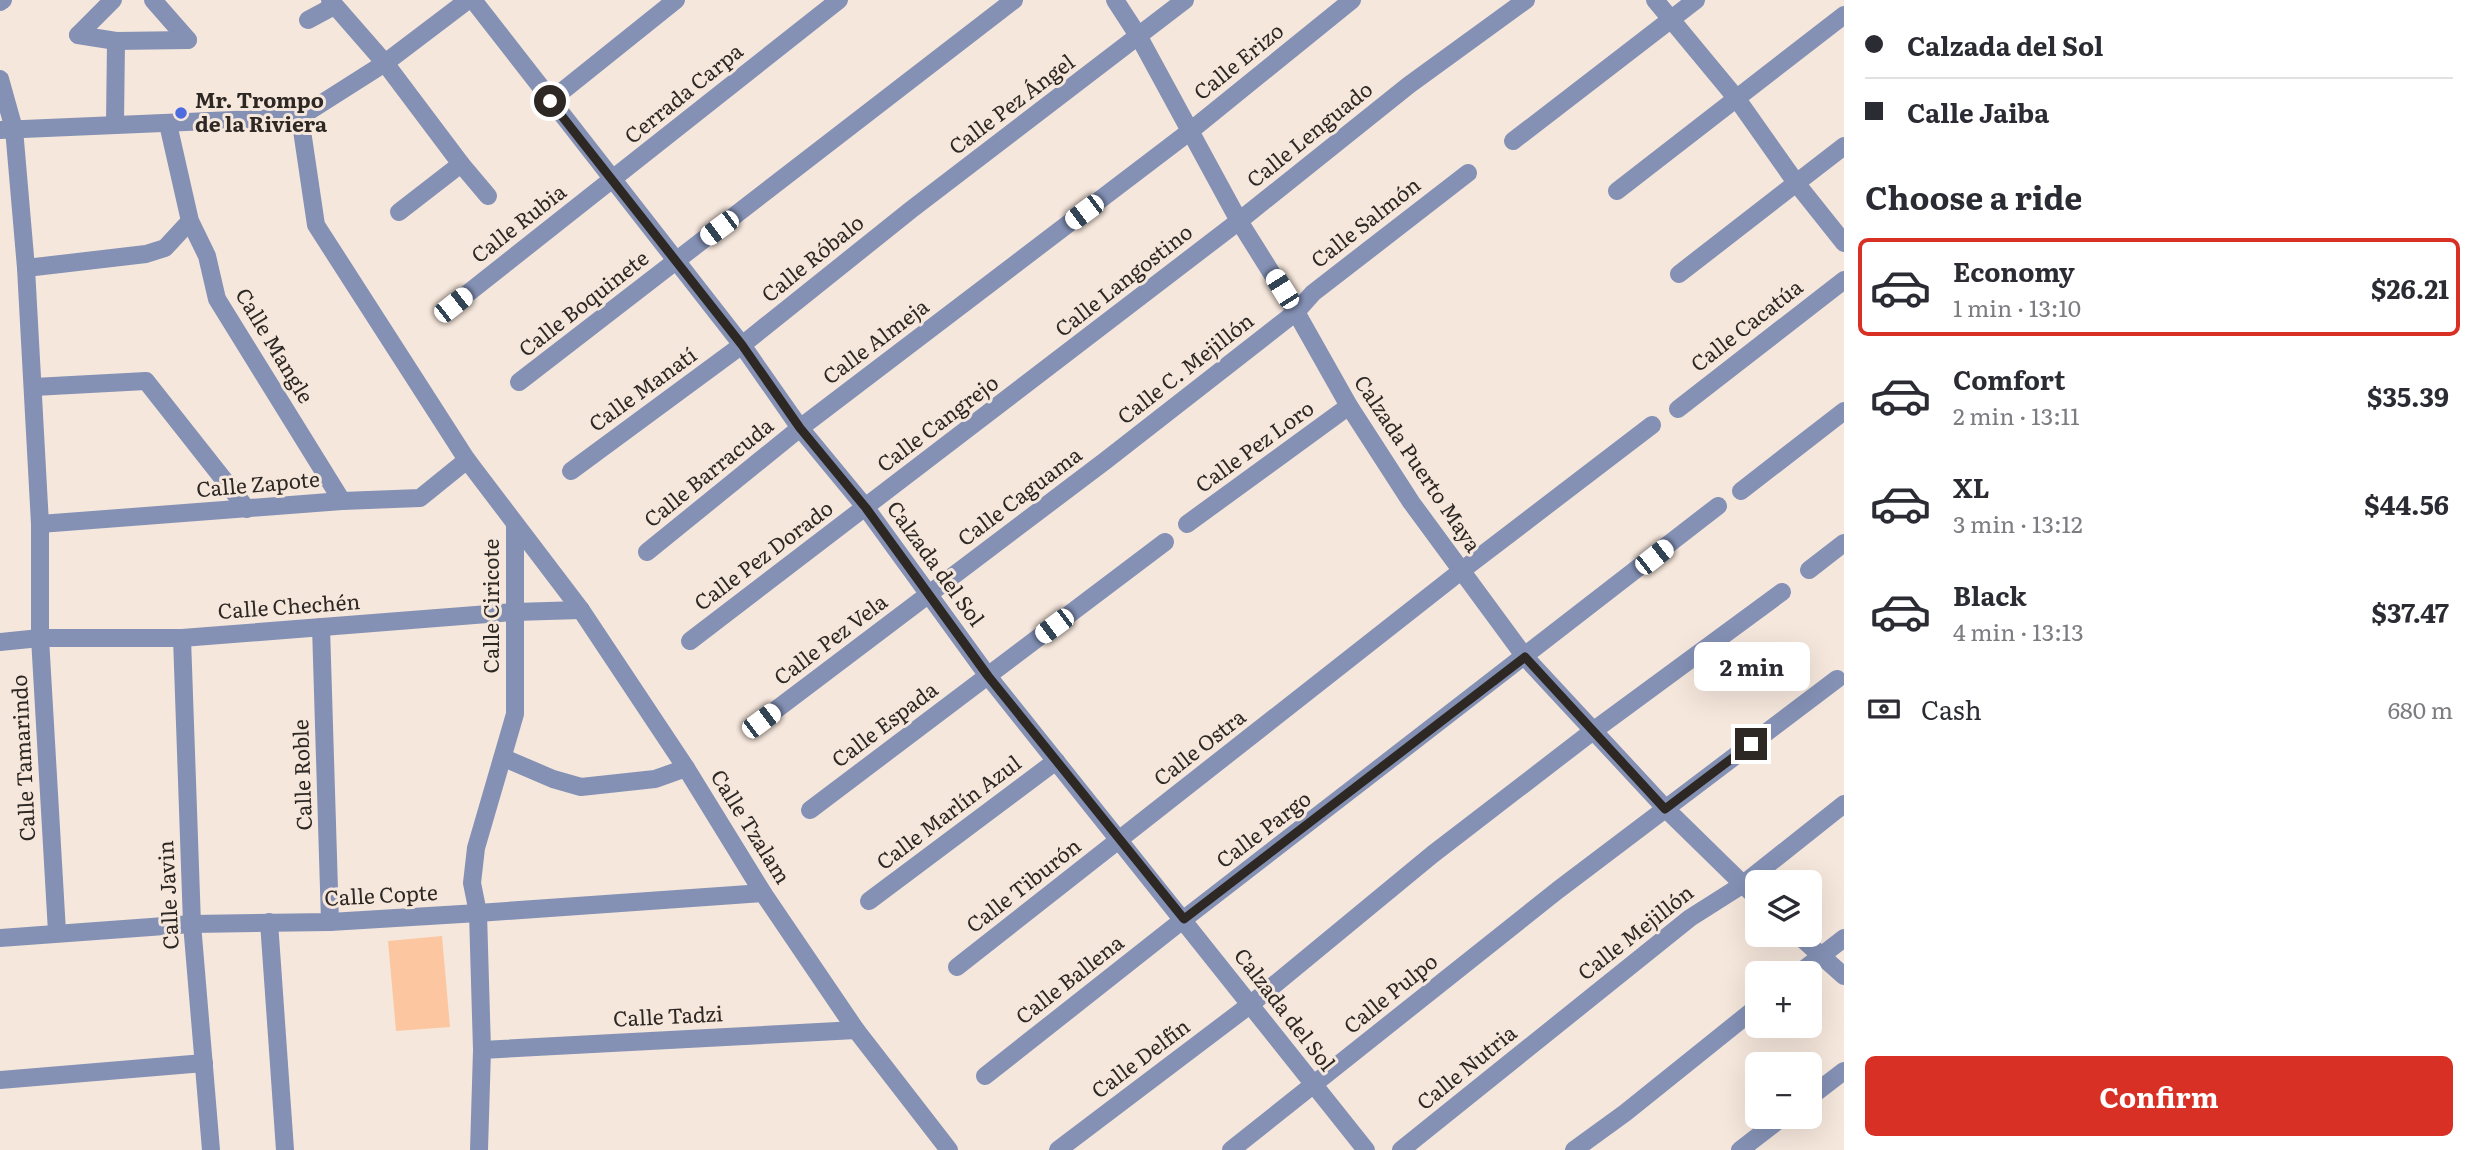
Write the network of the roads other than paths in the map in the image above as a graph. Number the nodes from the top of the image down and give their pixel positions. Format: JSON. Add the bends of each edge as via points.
{"nodes":[{"id":1,"x":113,"y":0,"type":"edge"},
{"id":2,"x":153,"y":0,"type":"edge"},
{"id":3,"x":470,"y":0,"type":"edge"},
{"id":4,"x":676,"y":0,"type":"edge"},
{"id":5,"x":839,"y":0,"type":"edge"},
{"id":6,"x":1014,"y":0,"type":"edge"},
{"id":7,"x":1115,"y":0,"type":"edge"},
{"id":8,"x":1185,"y":0,"type":"edge"},
{"id":9,"x":1526,"y":0,"type":"edge"},
{"id":10,"x":1655,"y":0,"type":"edge"},
{"id":11,"x":1696,"y":0,"type":"edge"},
{"id":12,"x":1351,"y":1,"type":"edge"},
{"id":13,"x":332,"y":3,"type":"edge"},
{"id":14,"x":1844,"y":15,"type":"edge"},
{"id":15,"x":308,"y":20,"type":"dead end"},
{"id":16,"x":1671,"y":20,"type":"junction"},
{"id":17,"x":1139,"y":37,"type":"junction"},
{"id":18,"x":116,"y":41,"type":"junction"},
{"id":19,"x":385,"y":63,"type":"junction"},
{"id":20,"x":0,"y":79,"type":"edge"},
{"id":21,"x":1737,"y":99,"type":"junction"},
{"id":22,"x":550,"y":101,"type":"junction"},
{"id":23,"x":300,"y":117,"type":"junction"},
{"id":24,"x":115,"y":123,"type":"junction"},
{"id":25,"x":168,"y":124,"type":"junction"},
{"id":26,"x":7,"y":130,"type":"edge"},
{"id":27,"x":1189,"y":132,"type":"junction"},
{"id":28,"x":1513,"y":141,"type":"dead end"},
{"id":29,"x":1844,"y":146,"type":"edge"},
{"id":30,"x":461,"y":164,"type":"junction"},
{"id":31,"x":1468,"y":173,"type":"dead end"},
{"id":32,"x":614,"y":180,"type":"junction"},
{"id":33,"x":1797,"y":184,"type":"junction"},
{"id":34,"x":1617,"y":191,"type":"dead end"},
{"id":35,"x":488,"y":196,"type":"dead end"},
{"id":36,"x":912,"y":209,"type":"joint"},
{"id":37,"x":399,"y":212,"type":"dead end"},
{"id":38,"x":190,"y":221,"type":"junction"},
{"id":39,"x":1239,"y":221,"type":"junction"},
{"id":40,"x":1844,"y":243,"type":"edge"},
{"id":41,"x":676,"y":261,"type":"junction"},
{"id":42,"x":26,"y":268,"type":"junction"},
{"id":43,"x":1679,"y":274,"type":"dead end"},
{"id":44,"x":1844,"y":280,"type":"edge"},
{"id":45,"x":979,"y":292,"type":"joint"},
{"id":46,"x":453,"y":305,"type":"dead end"},
{"id":47,"x":1296,"y":312,"type":"junction"},
{"id":48,"x":742,"y":345,"type":"junction"},
{"id":49,"x":1038,"y":376,"type":"joint"},
{"id":50,"x":519,"y":382,"type":"dead end"},
{"id":51,"x":34,"y":387,"type":"junction"},
{"id":52,"x":1349,"y":406,"type":"junction"},
{"id":53,"x":1678,"y":408,"type":"dead end"},
{"id":54,"x":1844,"y":411,"type":"edge"},
{"id":55,"x":1652,"y":425,"type":"dead end"},
{"id":56,"x":800,"y":428,"type":"junction"},
{"id":57,"x":467,"y":460,"type":"junction"},
{"id":58,"x":1105,"y":461,"type":"joint"},
{"id":59,"x":571,"y":471,"type":"dead end"},
{"id":60,"x":1741,"y":491,"type":"dead end"},
{"id":61,"x":342,"y":500,"type":"junction"},
{"id":62,"x":1718,"y":506,"type":"dead end"},
{"id":63,"x":866,"y":508,"type":"junction"},
{"id":64,"x":247,"y":509,"type":"junction"},
{"id":65,"x":40,"y":524,"type":"junction"},
{"id":66,"x":1187,"y":524,"type":"dead end"},
{"id":67,"x":515,"y":526,"type":"junction"},
{"id":68,"x":1164,"y":542,"type":"dead end"},
{"id":69,"x":1844,"y":543,"type":"edge"},
{"id":70,"x":647,"y":552,"type":"dead end"},
{"id":71,"x":1809,"y":570,"type":"dead end"},
{"id":72,"x":1461,"y":571,"type":"junction"},
{"id":73,"x":1782,"y":592,"type":"dead end"},
{"id":74,"x":929,"y":594,"type":"junction"},
{"id":75,"x":581,"y":610,"type":"junction"},
{"id":76,"x":514,"y":612,"type":"junction"},
{"id":77,"x":321,"y":627,"type":"junction"},
{"id":78,"x":40,"y":638,"type":"junction"},
{"id":79,"x":182,"y":638,"type":"junction"},
{"id":80,"x":690,"y":641,"type":"dead end"},
{"id":81,"x":0,"y":642,"type":"edge"},
{"id":82,"x":1525,"y":657,"type":"junction"},
{"id":83,"x":988,"y":676,"type":"junction"},
{"id":84,"x":1837,"y":679,"type":"dead end"},
{"id":85,"x":761,"y":721,"type":"dead end"},
{"id":86,"x":1593,"y":731,"type":"junction"},
{"id":87,"x":504,"y":758,"type":"junction"},
{"id":88,"x":1056,"y":761,"type":"junction"},
{"id":89,"x":686,"y":768,"type":"junction"},
{"id":90,"x":1844,"y":804,"type":"edge"},
{"id":91,"x":1665,"y":809,"type":"junction"},
{"id":92,"x":810,"y":810,"type":"dead end"},
{"id":93,"x":1119,"y":841,"type":"junction"},
{"id":94,"x":1742,"y":885,"type":"junction"},
{"id":95,"x":1745,"y":888,"type":"edge"},
{"id":96,"x":763,"y":893,"type":"junction"},
{"id":97,"x":869,"y":901,"type":"dead end"},
{"id":98,"x":478,"y":913,"type":"junction"},
{"id":99,"x":1184,"y":919,"type":"junction"},
{"id":100,"x":269,"y":922,"type":"junction"},
{"id":101,"x":330,"y":922,"type":"junction"},
{"id":102,"x":192,"y":924,"type":"junction"},
{"id":103,"x":57,"y":932,"type":"junction"},
{"id":104,"x":1844,"y":937,"type":"edge"},
{"id":105,"x":0,"y":938,"type":"edge"},
{"id":106,"x":1812,"y":947,"type":"edge"},
{"id":107,"x":1822,"y":955,"type":"junction"},
{"id":108,"x":1814,"y":961,"type":"edge"},
{"id":109,"x":957,"y":967,"type":"dead end"},
{"id":110,"x":1844,"y":976,"type":"edge"},
{"id":111,"x":1251,"y":1004,"type":"junction"},
{"id":112,"x":1745,"y":1017,"type":"edge"},
{"id":113,"x":1561,"y":1022,"type":"joint"},
{"id":114,"x":856,"y":1030,"type":"junction"},
{"id":115,"x":482,"y":1050,"type":"junction"},
{"id":116,"x":204,"y":1063,"type":"junction"},
{"id":117,"x":1844,"y":1071,"type":"edge"},
{"id":118,"x":985,"y":1076,"type":"dead end"},
{"id":119,"x":0,"y":1080,"type":"edge"},
{"id":120,"x":1314,"y":1086,"type":"junction"},
{"id":121,"x":1822,"y":1088,"type":"edge"},
{"id":122,"x":1767,"y":1129,"type":"edge"},
{"id":123,"x":211,"y":1150,"type":"edge"},
{"id":124,"x":285,"y":1150,"type":"edge"},
{"id":125,"x":479,"y":1150,"type":"edge"},
{"id":126,"x":949,"y":1150,"type":"edge"},
{"id":127,"x":1058,"y":1150,"type":"edge"},
{"id":128,"x":1231,"y":1150,"type":"edge"},
{"id":129,"x":1366,"y":1150,"type":"edge"},
{"id":130,"x":1401,"y":1150,"type":"edge"},
{"id":131,"x":1574,"y":1150,"type":"edge"},
{"id":132,"x":1740,"y":1150,"type":"edge"}],
"edges":[{"from":1,"to":18,"type":"street","via":[[78,35]]},
{"from":2,"to":18,"type":"street","via":[[188,40]]},
{"from":3,"to":19,"type":"street"},
{"from":3,"to":22,"type":"street","name":"Calzada del Sol"},
{"from":4,"to":22,"type":"street"},
{"from":5,"to":32,"type":"street","name":"Cerrada Carpa"},
{"from":6,"to":41,"type":"street","name":"Calle Boquinete"},
{"from":7,"to":17,"type":"street","name":"Calzada Puerto Maya"},
{"from":8,"to":17,"type":"street","name":"Calle Pez Ángel"},
{"from":9,"to":39,"type":"street","name":"Calle Lenguado"},
{"from":10,"to":16,"type":"street"},
{"from":11,"to":16,"type":"street"},
{"from":12,"to":27,"type":"street","name":"Calle Erizo"},
{"from":13,"to":15,"type":"street"},
{"from":13,"to":19,"type":"street"},
{"from":14,"to":21,"type":"street"},
{"from":16,"to":21,"type":"street"},
{"from":16,"to":28,"type":"street"},
{"from":17,"to":27,"type":"street","name":"Calzada Puerto Maya"},
{"from":17,"to":36,"type":"street","name":"Calle Pez Ángel"},
{"from":18,"to":24,"type":"street"},
{"from":19,"to":23,"type":"street"},
{"from":19,"to":30,"type":"street"},
{"from":20,"to":26,"type":"street","name":"Calle Tamarindo"},
{"from":21,"to":33,"type":"street"},
{"from":21,"to":34,"type":"street"},
{"from":22,"to":32,"type":"street","name":"Calzada del Sol"},
{"from":23,"to":25,"type":"street"},
{"from":23,"to":57,"type":"street","name":"Calle Ciricote","via":[[316,225]]},
{"from":24,"to":25,"type":"street"},
{"from":24,"to":26,"type":"street"},
{"from":25,"to":38,"type":"street","name":"Calle Mangle"},
{"from":26,"to":42,"type":"street","name":"Calle Tamarindo"},
{"from":27,"to":39,"type":"street","name":"Calzada Puerto Maya"},
{"from":27,"to":45,"type":"street","name":"Calle Erizo"},
{"from":29,"to":33,"type":"street"},
{"from":30,"to":35,"type":"street"},
{"from":30,"to":37,"type":"street"},
{"from":31,"to":47,"type":"street","name":"Calle Salmón","via":[[1313,293]]},
{"from":32,"to":41,"type":"street","name":"Calzada del Sol"},
{"from":32,"to":46,"type":"street","name":"Calle Rubia"},
{"from":33,"to":40,"type":"street"},
{"from":33,"to":43,"type":"street"},
{"from":36,"to":48,"type":"street","name":"Calle Róbalo"},
{"from":38,"to":42,"type":"street","via":[[165,248],[146,254]]},
{"from":38,"to":61,"type":"street","name":"Calle Mangle","via":[[207,256],[217,299]]},
{"from":39,"to":47,"type":"street","name":"Calzada Puerto Maya"},
{"from":39,"to":49,"type":"street","name":"Calle Langostino"},
{"from":41,"to":48,"type":"street","name":"Calzada del Sol"},
{"from":41,"to":50,"type":"street","name":"Calle Boquinete"},
{"from":42,"to":51,"type":"street","name":"Calle Tamarindo"},
{"from":44,"to":53,"type":"street","name":"Calle Cacatúa"},
{"from":45,"to":56,"type":"street","name":"Calle Almeja"},
{"from":47,"to":52,"type":"street","name":"Calzada Puerto Maya"},
{"from":47,"to":58,"type":"street","name":"Calle C. Mejillón"},
{"from":48,"to":56,"type":"street","name":"Calzada del Sol"},
{"from":48,"to":59,"type":"street","name":"Calle Manatí"},
{"from":49,"to":63,"type":"street","name":"Calle Cangrejo"},
{"from":51,"to":64,"type":"street","via":[[146,381]]},
{"from":51,"to":65,"type":"street","name":"Calle Tamarindo"},
{"from":52,"to":66,"type":"street","name":"Calle Pez Loro"},
{"from":52,"to":72,"type":"street","name":"Calzada Puerto Maya"},
{"from":54,"to":60,"type":"street"},
{"from":55,"to":72,"type":"street","name":"Calle Ostra"},
{"from":56,"to":63,"type":"street","name":"Calzada del Sol"},
{"from":56,"to":70,"type":"street","name":"Calle Barracuda"},
{"from":57,"to":61,"type":"street","name":"Calle Zapote","via":[[420,498]]},
{"from":57,"to":67,"type":"street","name":"Calle Ciricote"},
{"from":58,"to":74,"type":"street","name":"Calle Caguama"},
{"from":61,"to":64,"type":"street","name":"Calle Zapote"},
{"from":62,"to":82,"type":"street","name":"Calle Pargo"},
{"from":63,"to":74,"type":"street","name":"Calzada del Sol"},
{"from":63,"to":80,"type":"street","name":"Calle Pez Dorado"},
{"from":64,"to":65,"type":"street","name":"Calle Zapote"},
{"from":65,"to":78,"type":"street","name":"Calle Tamarindo"},
{"from":67,"to":75,"type":"street","name":"Calle Tzalam"},
{"from":67,"to":76,"type":"street","name":"Calle Ciricote"},
{"from":68,"to":83,"type":"street","name":"Calle Espada"},
{"from":69,"to":71,"type":"street"},
{"from":72,"to":82,"type":"street","name":"Calzada Puerto Maya"},
{"from":72,"to":93,"type":"street","name":"Calle Ostra"},
{"from":73,"to":86,"type":"street","name":"Calle Delfín"},
{"from":74,"to":83,"type":"street","name":"Calzada del Sol"},
{"from":74,"to":85,"type":"street","name":"Calle Pez Vela"},
{"from":75,"to":76,"type":"street","name":"Calle Chechén"},
{"from":75,"to":89,"type":"street","name":"Calle Tzalam"},
{"from":76,"to":77,"type":"street","name":"Calle Chechén"},
{"from":76,"to":87,"type":"street","name":"Calle Ciricote","via":[[515,714]]},
{"from":77,"to":79,"type":"street","name":"Calle Chechén"},
{"from":77,"to":101,"type":"street","name":"Calle Roble"},
{"from":78,"to":79,"type":"street","name":"Calle Chechén"},
{"from":78,"to":81,"type":"street","name":"Calle Chechén"},
{"from":78,"to":103,"type":"street","name":"Calle Tamarindo"},
{"from":79,"to":102,"type":"street","name":"Calle Javin"},
{"from":82,"to":86,"type":"street","name":"Calzada Puerto Maya"},
{"from":82,"to":99,"type":"street","name":"Calle Pargo"},
{"from":83,"to":88,"type":"street","name":"Calzada del Sol"},
{"from":83,"to":92,"type":"street","name":"Calle Espada"},
{"from":84,"to":91,"type":"street","name":"Calle Pulpo"},
{"from":86,"to":91,"type":"street","name":"Calzada Puerto Maya"},
{"from":86,"to":111,"type":"street","name":"Calle Delfín","via":[[1433,854]]},
{"from":87,"to":89,"type":"street","via":[[581,787],[655,779]]},
{"from":87,"to":98,"type":"street","name":"Calle Ciricote","via":[[476,848],[472,883]]},
{"from":88,"to":93,"type":"street","name":"Calzada del Sol"},
{"from":88,"to":97,"type":"street","name":"Calle Marlín Azul"},
{"from":89,"to":96,"type":"street","name":"Calle Tzalam"},
{"from":90,"to":94,"type":"street","name":"Calle Mejillón"},
{"from":91,"to":94,"type":"street","name":"Calzada Puerto Maya"},
{"from":91,"to":120,"type":"street","name":"Calle Pulpo"},
{"from":93,"to":99,"type":"street","name":"Calzada del Sol"},
{"from":93,"to":109,"type":"street","name":"Calle Tiburón"},
{"from":94,"to":95,"type":"street","name":"Calzada Puerto Maya"},
{"from":94,"to":113,"type":"street","name":"Calle Mejillón","via":[[1690,918]]},
{"from":96,"to":98,"type":"street","name":"Calle Copte"},
{"from":96,"to":114,"type":"street","name":"Calle Tzalam"},
{"from":98,"to":101,"type":"street","name":"Calle Copte"},
{"from":98,"to":115,"type":"street","name":"Calle Ciricote"},
{"from":99,"to":111,"type":"street","name":"Calzada del Sol"},
{"from":99,"to":118,"type":"street","name":"Calle Ballena"},
{"from":100,"to":101,"type":"street","name":"Calle Copte"},
{"from":100,"to":102,"type":"street","name":"Calle Copte"},
{"from":100,"to":124,"type":"street"},
{"from":102,"to":103,"type":"street","name":"Calle Copte"},
{"from":102,"to":116,"type":"street","name":"Calle Javin"},
{"from":103,"to":105,"type":"street","name":"Calle Copte"},
{"from":104,"to":107,"type":"street"},
{"from":106,"to":107,"type":"street"},
{"from":107,"to":108,"type":"street"},
{"from":107,"to":110,"type":"street"},
{"from":111,"to":120,"type":"street","name":"Calzada del Sol"},
{"from":111,"to":127,"type":"street","name":"Calle Delfín"},
{"from":112,"to":131,"type":"street"},
{"from":113,"to":130,"type":"street","name":"Calle Nutria"},
{"from":114,"to":115,"type":"street","name":"Calle Tadzi"},
{"from":114,"to":126,"type":"street","name":"Calle Tzalam"},
{"from":115,"to":125,"type":"street","name":"Calle Ciricote"},
{"from":116,"to":119,"type":"street"},
{"from":116,"to":123,"type":"street","name":"Calle Javin"},
{"from":117,"to":121,"type":"street"},
{"from":120,"to":128,"type":"street","name":"Calle Pulpo"},
{"from":120,"to":129,"type":"street","name":"Calzada del Sol"},
{"from":122,"to":132,"type":"street"}]}
